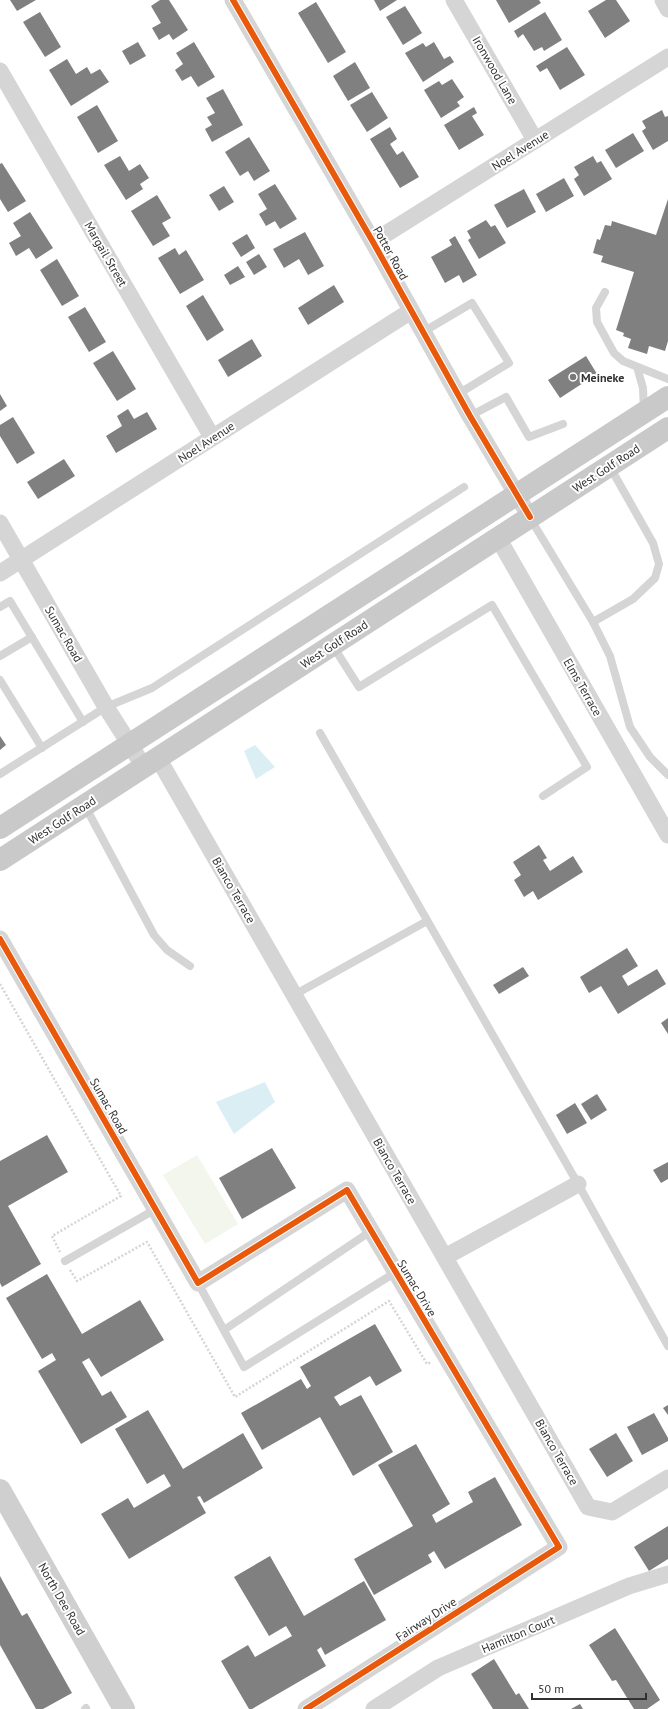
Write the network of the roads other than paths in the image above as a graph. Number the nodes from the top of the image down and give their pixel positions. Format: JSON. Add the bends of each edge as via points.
{"nodes":[{"id":1,"x":233,"y":0,"type":"edge"},
{"id":2,"x":454,"y":0,"type":"edge"},
{"id":3,"x":663,"y":0,"type":"edge"},
{"id":4,"x":668,"y":9,"type":"edge"},
{"id":5,"x":668,"y":57,"type":"edge"},
{"id":6,"x":0,"y":71,"type":"edge"},
{"id":7,"x":535,"y":140,"type":"junction"},
{"id":8,"x":373,"y":242,"type":"junction"},
{"id":9,"x":605,"y":292,"type":"dead end"},
{"id":10,"x":411,"y":311,"type":"junction"},
{"id":11,"x":423,"y":332,"type":"junction"},
{"id":12,"x":637,"y":367,"type":"junction"},
{"id":13,"x":668,"y":379,"type":"edge"},
{"id":14,"x":458,"y":394,"type":"junction"},
{"id":15,"x":668,"y":397,"type":"edge"},
{"id":16,"x":644,"y":412,"type":"junction"},
{"id":17,"x":470,"y":416,"type":"junction"},
{"id":18,"x":563,"y":424,"type":"dead end"},
{"id":19,"x":668,"y":428,"type":"edge"},
{"id":20,"x":212,"y":437,"type":"junction"},
{"id":21,"x":610,"y":466,"type":"junction"},
{"id":22,"x":464,"y":487,"type":"dead end"},
{"id":23,"x":517,"y":495,"type":"junction"},
{"id":24,"x":530,"y":517,"type":"junction"},
{"id":25,"x":0,"y":523,"type":"edge"},
{"id":26,"x":498,"y":538,"type":"junction"},
{"id":27,"x":21,"y":559,"type":"junction"},
{"id":28,"x":0,"y":573,"type":"edge"},
{"id":29,"x":0,"y":607,"type":"edge"},
{"id":30,"x":593,"y":622,"type":"junction"},
{"id":31,"x":32,"y":637,"type":"junction"},
{"id":32,"x":333,"y":645,"type":"junction"},
{"id":33,"x":0,"y":656,"type":"edge"},
{"id":34,"x":0,"y":680,"type":"edge"},
{"id":35,"x":106,"y":707,"type":"junction"},
{"id":36,"x":83,"y":722,"type":"junction"},
{"id":37,"x":320,"y":733,"type":"dead end"},
{"id":38,"x":130,"y":744,"type":"junction"},
{"id":39,"x":42,"y":748,"type":"junction"},
{"id":40,"x":151,"y":763,"type":"junction"},
{"id":41,"x":0,"y":774,"type":"edge"},
{"id":42,"x":668,"y":775,"type":"edge"},
{"id":43,"x":543,"y":796,"type":"dead end"},
{"id":44,"x":84,"y":806,"type":"junction"},
{"id":45,"x":0,"y":828,"type":"edge"},
{"id":46,"x":668,"y":835,"type":"edge"},
{"id":47,"x":0,"y":860,"type":"edge"},
{"id":48,"x":427,"y":921,"type":"junction"},
{"id":49,"x":0,"y":940,"type":"edge"},
{"id":50,"x":190,"y":966,"type":"dead end"},
{"id":51,"x":294,"y":995,"type":"junction"},
{"id":52,"x":578,"y":1184,"type":"junction"},
{"id":53,"x":156,"y":1209,"type":"junction"},
{"id":54,"x":371,"y":1231,"type":"junction"},
{"id":55,"x":445,"y":1257,"type":"junction"},
{"id":56,"x":65,"y":1261,"type":"road end"},
{"id":57,"x":396,"y":1272,"type":"junction"},
{"id":58,"x":198,"y":1283,"type":"junction"},
{"id":59,"x":224,"y":1330,"type":"junction"},
{"id":60,"x":668,"y":1346,"type":"edge"},
{"id":61,"x":668,"y":1478,"type":"edge"},
{"id":62,"x":0,"y":1490,"type":"edge"},
{"id":63,"x":559,"y":1547,"type":"joint"},
{"id":64,"x":668,"y":1574,"type":"edge"},
{"id":65,"x":124,"y":1709,"type":"edge"},
{"id":66,"x":306,"y":1709,"type":"edge"},
{"id":67,"x":374,"y":1709,"type":"edge"}],
"edges":[{"from":1,"to":8,"type":"street","name":"Potter Road"},
{"from":2,"to":7,"type":"street","name":"Ironwood Lane"},
{"from":3,"to":4,"type":"street"},
{"from":5,"to":7,"type":"street","name":"Noel Avenue"},
{"from":6,"to":20,"type":"street","name":"Margail Street"},
{"from":7,"to":8,"type":"street","name":"Noel Avenue"},
{"from":8,"to":10,"type":"street","name":"Potter Road"},
{"from":9,"to":12,"type":"lane","via":[[596,308],[597,322],[614,352],[623,361]]},
{"from":10,"to":11,"type":"street","name":"Potter Road"},
{"from":10,"to":20,"type":"street","name":"Noel Avenue"},
{"from":11,"to":14,"type":"street","name":"Potter Road"},
{"from":11,"to":14,"type":"lane","via":[[472,303],[509,362]]},
{"from":12,"to":13,"type":"lane"},
{"from":12,"to":16,"type":"lane"},
{"from":14,"to":17,"type":"street","name":"Potter Road"},
{"from":15,"to":16,"type":"main road"},
{"from":16,"to":23,"type":"main road"},
{"from":17,"to":18,"type":"lane","via":[[506,397],[529,437]]},
{"from":17,"to":23,"type":"street","name":"Potter Road"},
{"from":19,"to":21,"type":"main road","name":"West Golf Road"},
{"from":20,"to":27,"type":"street","name":"Noel Avenue"},
{"from":21,"to":24,"type":"main road","name":"West Golf Road"},
{"from":21,"to":30,"type":"lane","via":[[653,542],[659,564],[655,578],[633,599]]},
{"from":22,"to":35,"type":"lane","via":[[152,688]]},
{"from":23,"to":24,"type":"street","name":"Potter Road"},
{"from":23,"to":38,"type":"main road"},
{"from":24,"to":26,"type":"main road","name":"West Golf Road"},
{"from":24,"to":30,"type":"lane"},
{"from":25,"to":27,"type":"street","name":"Sumac Road"},
{"from":26,"to":32,"type":"main road","name":"West Golf Road"},
{"from":26,"to":46,"type":"street","name":"Elms Terrace"},
{"from":27,"to":28,"type":"street","name":"Noel Avenue"},
{"from":27,"to":35,"type":"street","name":"Sumac Road"},
{"from":29,"to":31,"type":"lane","via":[[10,600]]},
{"from":30,"to":42,"type":"lane","via":[[610,656],[630,727],[650,757]]},
{"from":31,"to":33,"type":"lane"},
{"from":31,"to":36,"type":"lane"},
{"from":32,"to":40,"type":"main road","name":"West Golf Road"},
{"from":32,"to":43,"type":"lane","via":[[359,687],[492,605],[587,767]]},
{"from":34,"to":39,"type":"lane"},
{"from":35,"to":36,"type":"lane"},
{"from":35,"to":38,"type":"street","name":"Sumac Road"},
{"from":36,"to":39,"type":"lane"},
{"from":37,"to":48,"type":"lane"},
{"from":38,"to":40,"type":"street","name":"Bianco Terrace"},
{"from":38,"to":45,"type":"main road"},
{"from":39,"to":41,"type":"lane"},
{"from":40,"to":44,"type":"main road","name":"West Golf Road"},
{"from":40,"to":51,"type":"street","name":"Bianco Terrace"},
{"from":44,"to":47,"type":"main road","name":"West Golf Road"},
{"from":44,"to":50,"type":"lane","via":[[154,935],[166,950]]},
{"from":48,"to":51,"type":"lane"},
{"from":48,"to":52,"type":"lane"},
{"from":49,"to":53,"type":"street","name":"Sumac Road"},
{"from":51,"to":55,"type":"street","name":"Bianco Terrace"},
{"from":52,"to":55,"type":"street"},
{"from":52,"to":60,"type":"lane"},
{"from":53,"to":56,"type":"lane"},
{"from":53,"to":58,"type":"street","name":"Sumac Road"},
{"from":54,"to":57,"type":"street","name":"Sumac Drive"},
{"from":54,"to":58,"type":"street","name":"Sumac Drive","via":[[347,1190]]},
{"from":54,"to":59,"type":"lane"},
{"from":55,"to":61,"type":"street","name":"Bianco Terrace","via":[[588,1507],[612,1512]]},
{"from":57,"to":59,"type":"lane","via":[[244,1367]]},
{"from":57,"to":63,"type":"street","name":"Sumac Drive"},
{"from":58,"to":59,"type":"lane"},
{"from":62,"to":65,"type":"street","name":"North Dee Road"},
{"from":63,"to":66,"type":"street","name":"Fairway Drive"},
{"from":64,"to":67,"type":"street","name":"Hamilton Court","via":[[629,1586],[438,1668]]}]}
